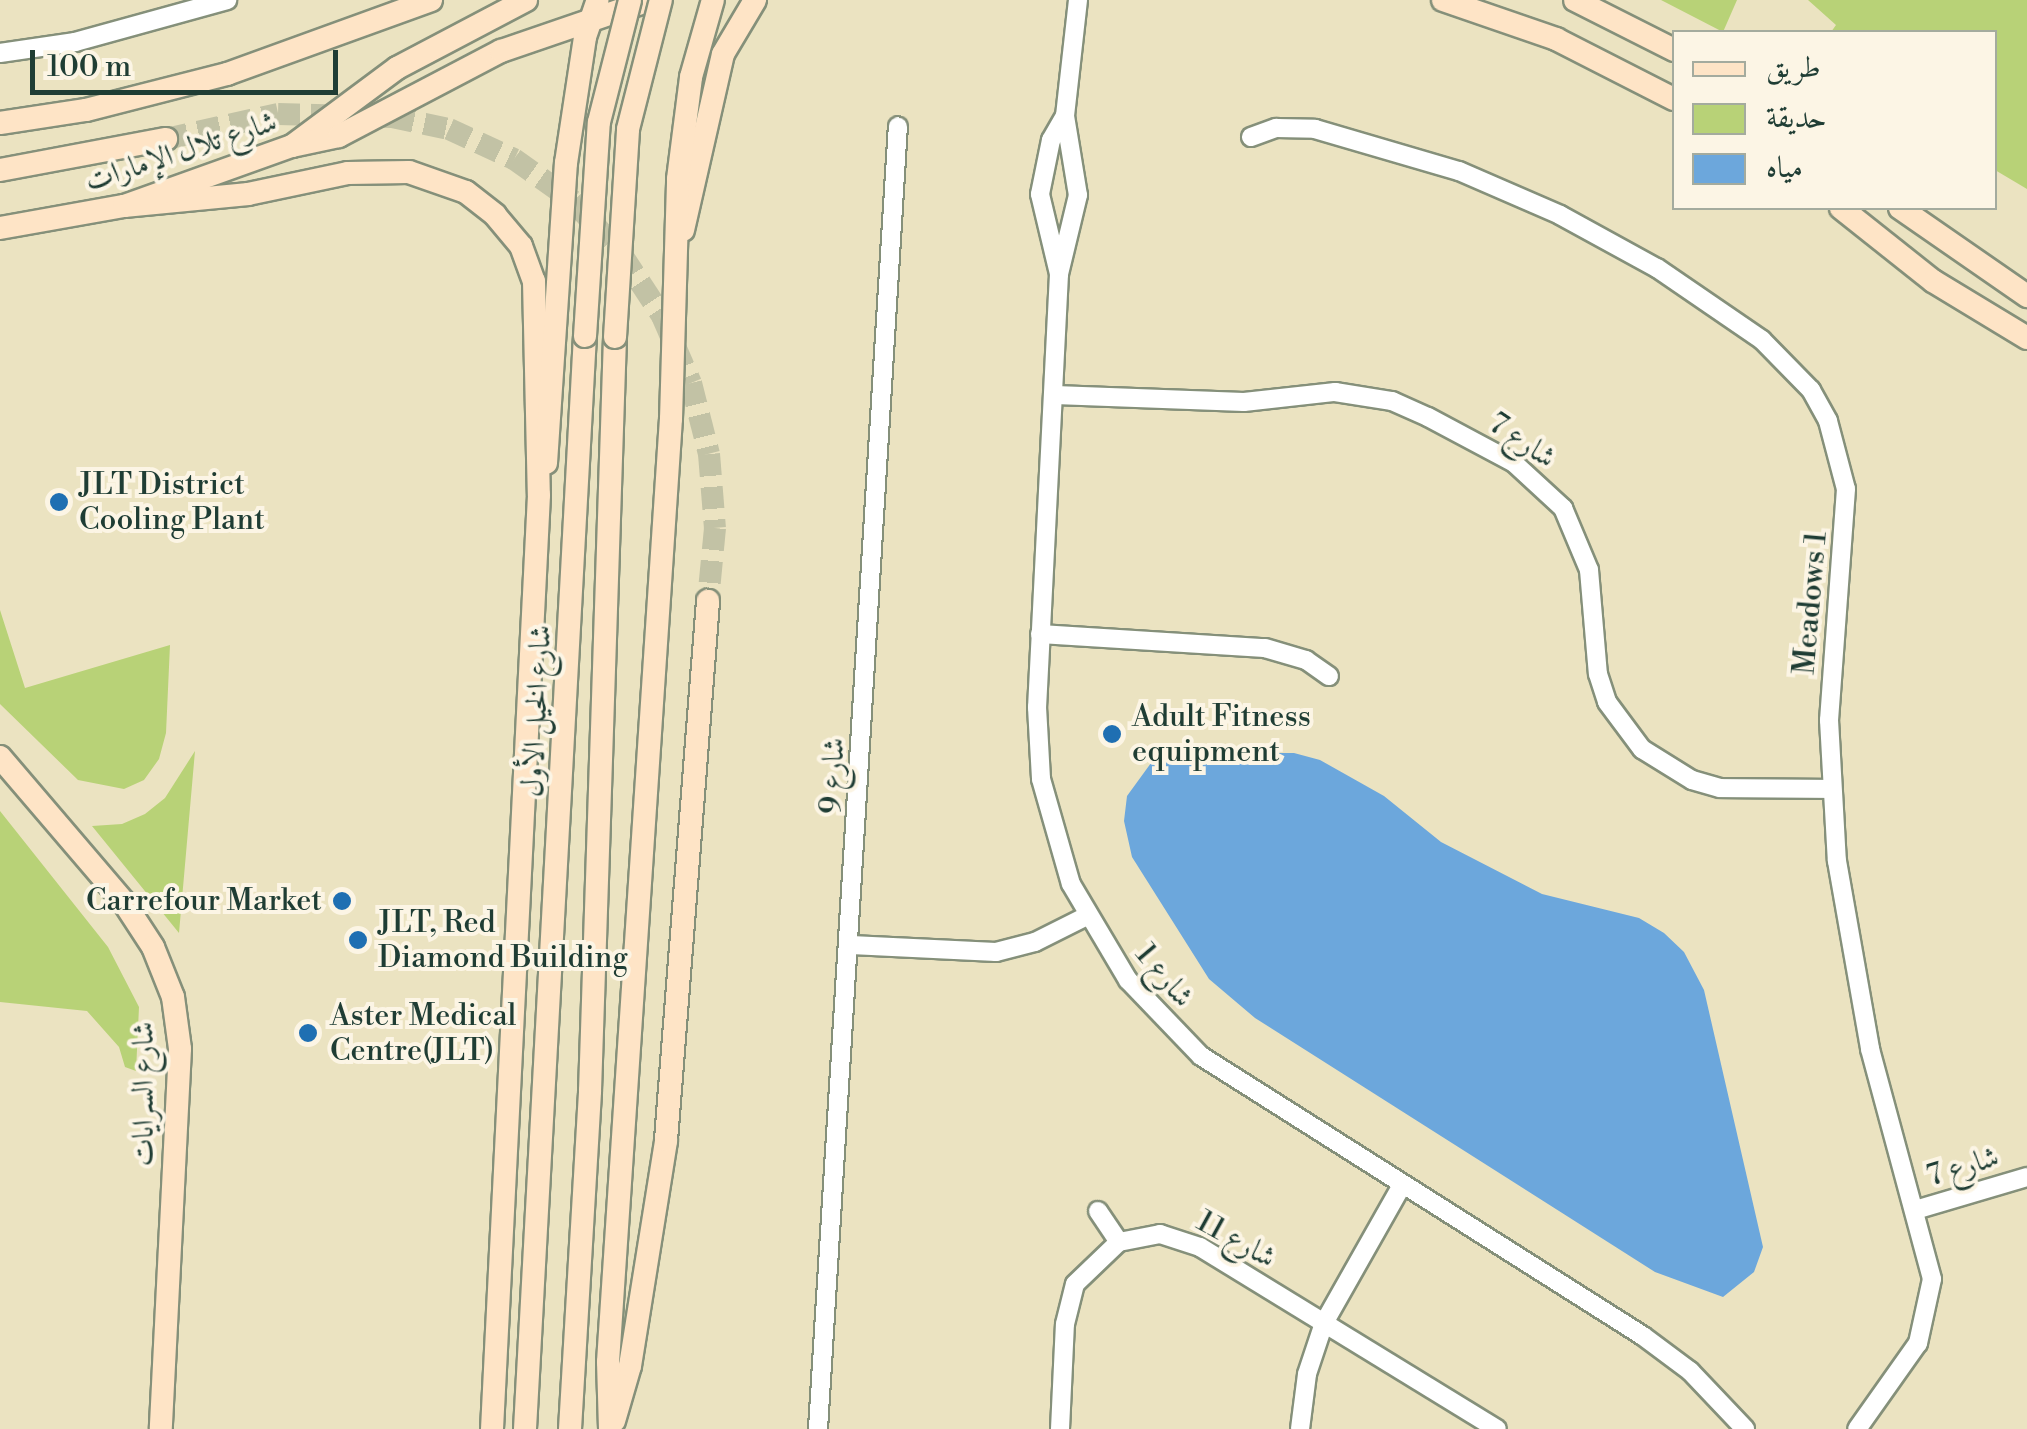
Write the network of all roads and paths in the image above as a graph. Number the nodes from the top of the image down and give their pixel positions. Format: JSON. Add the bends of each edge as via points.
{"nodes":[{"id":1,"x":226,"y":0,"type":"edge"},
{"id":2,"x":394,"y":0,"type":"edge"},
{"id":3,"x":431,"y":0,"type":"edge"},
{"id":4,"x":526,"y":0,"type":"edge"},
{"id":5,"x":608,"y":0,"type":"edge"},
{"id":6,"x":630,"y":0,"type":"edge"},
{"id":7,"x":650,"y":0,"type":"edge"},
{"id":8,"x":661,"y":0,"type":"edge"},
{"id":9,"x":755,"y":0,"type":"edge"},
{"id":10,"x":1444,"y":0,"type":"edge"},
{"id":11,"x":1575,"y":0,"type":"edge"},
{"id":12,"x":709,"y":2,"type":"edge"},
{"id":13,"x":1073,"y":5,"type":"edge"},
{"id":14,"x":594,"y":10,"type":"edge"},
{"id":15,"x":313,"y":44,"type":"junction"},
{"id":16,"x":1672,"y":49,"type":"edge"},
{"id":17,"x":0,"y":53,"type":"edge"},
{"id":18,"x":1672,"y":98,"type":"edge"},
{"id":19,"x":1065,"y":116,"type":"junction"},
{"id":20,"x":0,"y":123,"type":"edge"},
{"id":21,"x":898,"y":126,"type":"dead end"},
{"id":22,"x":1250,"y":138,"type":"dead end"},
{"id":23,"x":166,"y":139,"type":"tunnel mouth"},
{"id":24,"x":292,"y":146,"type":"junction"},
{"id":25,"x":0,"y":170,"type":"edge"},
{"id":26,"x":124,"y":206,"type":"junction"},
{"id":27,"x":1844,"y":210,"type":"edge"},
{"id":28,"x":1903,"y":210,"type":"edge"},
{"id":29,"x":0,"y":228,"type":"edge"},
{"id":30,"x":678,"y":242,"type":"junction"},
{"id":31,"x":1060,"y":274,"type":"junction"},
{"id":32,"x":2027,"y":296,"type":"edge"},
{"id":33,"x":2027,"y":338,"type":"edge"},
{"id":34,"x":1054,"y":395,"type":"junction"},
{"id":35,"x":538,"y":495,"type":"junction"},
{"id":36,"x":708,"y":600,"type":"tunnel mouth"},
{"id":37,"x":1040,"y":634,"type":"junction"},
{"id":38,"x":1329,"y":676,"type":"dead end"},
{"id":39,"x":0,"y":757,"type":"edge"},
{"id":40,"x":1830,"y":789,"type":"junction"},
{"id":41,"x":1087,"y":916,"type":"junction"},
{"id":42,"x":851,"y":944,"type":"junction"},
{"id":43,"x":2027,"y":1177,"type":"edge"},
{"id":44,"x":1401,"y":1187,"type":"junction"},
{"id":45,"x":1916,"y":1210,"type":"junction"},
{"id":46,"x":1098,"y":1211,"type":"dead end"},
{"id":47,"x":1119,"y":1242,"type":"junction"},
{"id":48,"x":1324,"y":1323,"type":"junction"},
{"id":49,"x":161,"y":1429,"type":"edge"},
{"id":50,"x":492,"y":1429,"type":"edge"},
{"id":51,"x":525,"y":1429,"type":"edge"},
{"id":52,"x":570,"y":1429,"type":"edge"},
{"id":53,"x":610,"y":1429,"type":"edge"},
{"id":54,"x":818,"y":1429,"type":"edge"},
{"id":55,"x":1060,"y":1429,"type":"edge"},
{"id":56,"x":1300,"y":1429,"type":"edge"},
{"id":57,"x":1497,"y":1429,"type":"edge"},
{"id":58,"x":1745,"y":1429,"type":"edge"},
{"id":59,"x":1857,"y":1429,"type":"edge"}],
"edges":[{"from":1,"to":17,"type":"street","via":[[75,42]]},
{"from":2,"to":15,"type":"main road"},
{"from":3,"to":15,"type":"main road","name":"شارع تلال الإمارات"},
{"from":4,"to":24,"type":"main road","via":[[398,68]]},
{"from":5,"to":14,"type":"main road"},
{"from":6,"to":51,"type":"main road","name":"شارع الخيل الأول","bridge":true,"via":[[597,140]]},
{"from":7,"to":14,"type":"main road","name":"شارع تلال الإمارات"},
{"from":8,"to":52,"type":"main road","name":"شارع الخيل الأول","bridge":true,"via":[[628,129]]},
{"from":9,"to":30,"type":"main road","via":[[723,54]]},
{"from":10,"to":18,"type":"main road","via":[[1556,38]]},
{"from":11,"to":16,"type":"main road"},
{"from":12,"to":30,"type":"main road","via":[[682,132]]},
{"from":13,"to":19,"type":"street"},
{"from":14,"to":24,"type":"main road","name":"شارع تلال الإمارات","via":[[450,74],[339,136]]},
{"from":14,"to":35,"type":"main road","via":[[568,149],[551,425]]},
{"from":15,"to":20,"type":"main road","name":"شارع تلال الإمارات","via":[[136,98]]},
{"from":19,"to":31,"type":"street","via":[[1078,196]]},
{"from":19,"to":31,"type":"street","via":[[1051,140],[1040,194]]},
{"from":21,"to":42,"type":"street","name":"شارع 9"},
{"from":22,"to":40,"type":"street","name":"Meadows 1","via":[[1276,128],[1315,129],[1510,191],[1657,268],[1788,363],[1828,421],[1846,489]]},
{"from":23,"to":25,"type":"main road"},
{"from":24,"to":26,"type":"main road","name":"شارع تلال الإمارات"},
{"from":26,"to":29,"type":"main road","name":"شارع تلال الإمارات"},
{"from":26,"to":35,"type":"main road","via":[[248,194],[378,169],[466,192],[521,246],[534,282]]},
{"from":27,"to":33,"type":"main road","via":[[1933,281]]},
{"from":28,"to":32,"type":"main road"},
{"from":30,"to":53,"type":"main road","via":[[608,1362]]},
{"from":31,"to":34,"type":"street","name":"شارع 1"},
{"from":34,"to":37,"type":"street","name":"شارع 1"},
{"from":34,"to":40,"type":"street","name":"شارع 7","via":[[1244,402],[1355,393],[1445,425],[1533,475],[1563,508],[1589,570],[1598,674],[1608,702],[1642,750],[1678,774],[1720,788]]},
{"from":35,"to":50,"type":"main road"},
{"from":36,"to":53,"type":"main road","via":[[666,1140],[630,1366]]},
{"from":37,"to":38,"type":"street","via":[[1265,648],[1293,654]]},
{"from":37,"to":41,"type":"street","name":"شارع 1","via":[[1041,779],[1058,850]]},
{"from":39,"to":49,"type":"main road","name":"شارع السرايات","via":[[123,901],[153,947],[173,997],[179,1068]]},
{"from":40,"to":45,"type":"street","name":"Meadows 1","via":[[1861,1008]]},
{"from":41,"to":42,"type":"street","via":[[1036,942],[996,952]]},
{"from":41,"to":44,"type":"street","name":"شارع 1","via":[[1144,1000],[1201,1056]]},
{"from":42,"to":54,"type":"street","name":"شارع 9"},
{"from":43,"to":45,"type":"street","name":"شارع 7"},
{"from":44,"to":48,"type":"street"},
{"from":44,"to":58,"type":"street","name":"شارع 1","via":[[1656,1344]]},
{"from":45,"to":59,"type":"street","name":"Meadows 1","via":[[1932,1279],[1926,1323]]},
{"from":46,"to":47,"type":"street"},
{"from":47,"to":48,"type":"street","name":"شارع 11","via":[[1181,1238]]},
{"from":47,"to":55,"type":"street","via":[[1086,1266],[1068,1303]]},
{"from":48,"to":56,"type":"street","via":[[1307,1374]]},
{"from":48,"to":57,"type":"street","name":"شارع 11"}]}
